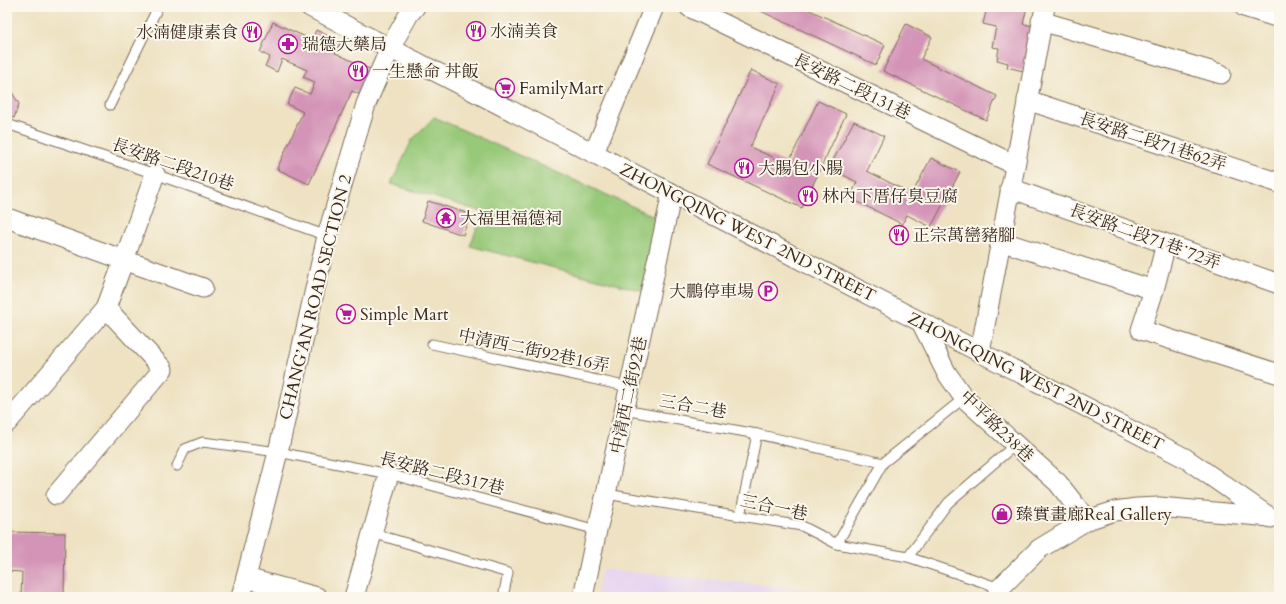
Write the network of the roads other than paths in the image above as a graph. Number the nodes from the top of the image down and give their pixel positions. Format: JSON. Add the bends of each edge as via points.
{"nodes":[{"id":1,"x":158,"y":7,"type":"edge"},
{"id":2,"x":310,"y":7,"type":"edge"},
{"id":3,"x":414,"y":7,"type":"edge"},
{"id":4,"x":654,"y":7,"type":"edge"},
{"id":5,"x":690,"y":7,"type":"edge"},
{"id":6,"x":1247,"y":8,"type":"edge"},
{"id":7,"x":1043,"y":14,"type":"edge"},
{"id":8,"x":1279,"y":18,"type":"edge"},
{"id":9,"x":390,"y":48,"type":"junction"},
{"id":10,"x":1221,"y":74,"type":"dead end"},
{"id":11,"x":1027,"y":100,"type":"junction"},
{"id":12,"x":110,"y":105,"type":"dead end"},
{"id":13,"x":7,"y":124,"type":"edge"},
{"id":14,"x":594,"y":153,"type":"junction"},
{"id":15,"x":1015,"y":165,"type":"junction"},
{"id":16,"x":155,"y":174,"type":"junction"},
{"id":17,"x":1279,"y":183,"type":"edge"},
{"id":18,"x":1010,"y":188,"type":"junction"},
{"id":19,"x":672,"y":194,"type":"junction"},
{"id":20,"x":7,"y":218,"type":"edge"},
{"id":21,"x":327,"y":236,"type":"junction"},
{"id":22,"x":1000,"y":241,"type":"junction"},
{"id":23,"x":1166,"y":244,"type":"junction"},
{"id":24,"x":124,"y":260,"type":"junction"},
{"id":25,"x":1279,"y":284,"type":"edge"},
{"id":26,"x":203,"y":288,"type":"dead end"},
{"id":27,"x":1154,"y":290,"type":"junction"},
{"id":28,"x":106,"y":308,"type":"junction"},
{"id":29,"x":921,"y":322,"type":"junction"},
{"id":30,"x":432,"y":344,"type":"dead end"},
{"id":31,"x":980,"y":352,"type":"junction"},
{"id":32,"x":1279,"y":374,"type":"edge"},
{"id":33,"x":629,"y":387,"type":"junction"},
{"id":34,"x":964,"y":398,"type":"junction"},
{"id":35,"x":624,"y":410,"type":"junction"},
{"id":36,"x":7,"y":423,"type":"edge"},
{"id":37,"x":757,"y":434,"type":"junction"},
{"id":38,"x":1016,"y":444,"type":"junction"},
{"id":39,"x":278,"y":452,"type":"junction"},
{"id":40,"x":883,"y":463,"type":"junction"},
{"id":41,"x":177,"y":466,"type":"dead end"},
{"id":42,"x":389,"y":474,"type":"junction"},
{"id":43,"x":606,"y":494,"type":"junction"},
{"id":44,"x":56,"y":495,"type":"dead end"},
{"id":45,"x":740,"y":516,"type":"junction"},
{"id":46,"x":1275,"y":518,"type":"edge"},
{"id":47,"x":1087,"y":520,"type":"junction"},
{"id":48,"x":597,"y":530,"type":"junction"},
{"id":49,"x":372,"y":533,"type":"junction"},
{"id":50,"x":837,"y":544,"type":"junction"},
{"id":51,"x":908,"y":557,"type":"junction"},
{"id":52,"x":246,"y":578,"type":"junction"},
{"id":53,"x":998,"y":593,"type":"edge"},
{"id":54,"x":241,"y":597,"type":"edge"},
{"id":55,"x":317,"y":597,"type":"edge"},
{"id":56,"x":354,"y":597,"type":"edge"},
{"id":57,"x":503,"y":597,"type":"edge"},
{"id":58,"x":583,"y":597,"type":"edge"}],
"edges":[{"from":1,"to":12,"type":"lane"},
{"from":2,"to":9,"type":"street","name":"ZHONGQING WEST 2ND STREET"},
{"from":3,"to":9,"type":"street","name":"CHANG’AN ROAD SECTION 2"},
{"from":4,"to":14,"type":"street"},
{"from":5,"to":15,"type":"street","name":"長安路二段131巷"},
{"from":6,"to":8,"type":"street"},
{"from":7,"to":10,"type":"street"},
{"from":7,"to":11,"type":"street"},
{"from":9,"to":14,"type":"street","name":"ZHONGQING WEST 2ND STREET"},
{"from":9,"to":21,"type":"street","name":"CHANG’AN ROAD SECTION 2","via":[[366,104]]},
{"from":11,"to":15,"type":"street"},
{"from":11,"to":17,"type":"street","name":"長安路二段71巷62弄"},
{"from":13,"to":16,"type":"lane","name":"長安路二段210巷"},
{"from":14,"to":19,"type":"street","name":"ZHONGQING WEST 2ND STREET"},
{"from":15,"to":18,"type":"street"},
{"from":16,"to":21,"type":"lane","name":"長安路二段210巷"},
{"from":16,"to":24,"type":"street"},
{"from":18,"to":22,"type":"street"},
{"from":18,"to":23,"type":"street","name":"長安路二段71巷˙72弄"},
{"from":19,"to":29,"type":"street","name":"ZHONGQING WEST 2ND STREET"},
{"from":19,"to":33,"type":"street","name":"中清西二街92巷"},
{"from":20,"to":24,"type":"street"},
{"from":21,"to":39,"type":"street","name":"CHANG’AN ROAD SECTION 2"},
{"from":22,"to":27,"type":"street"},
{"from":22,"to":31,"type":"street"},
{"from":23,"to":25,"type":"street","name":"長安路二段71巷˙72弄"},
{"from":23,"to":27,"type":"street"},
{"from":24,"to":26,"type":"street"},
{"from":24,"to":28,"type":"street"},
{"from":27,"to":32,"type":"street","via":[[1141,330]]},
{"from":28,"to":36,"type":"street"},
{"from":28,"to":44,"type":"street","via":[[163,369]]},
{"from":29,"to":31,"type":"street","name":"ZHONGQING WEST 2ND STREET"},
{"from":29,"to":34,"type":"street","name":"中平路238巷","via":[[946,372]]},
{"from":30,"to":33,"type":"lane","name":"中清西二街92巷16弄"},
{"from":31,"to":46,"type":"street","name":"ZHONGQING WEST 2ND STREET","via":[[1185,458]]},
{"from":33,"to":35,"type":"street","name":"中清西二街92巷"},
{"from":34,"to":38,"type":"street","name":"中平路238巷"},
{"from":34,"to":40,"type":"lane"},
{"from":35,"to":37,"type":"lane","name":"三合二巷"},
{"from":35,"to":43,"type":"street","name":"中清西二街92巷"},
{"from":37,"to":40,"type":"lane","name":"三合二巷"},
{"from":37,"to":45,"type":"lane"},
{"from":38,"to":47,"type":"street","name":"中平路238巷","via":[[1058,483]]},
{"from":38,"to":51,"type":"lane","via":[[948,503]]},
{"from":39,"to":41,"type":"lane","name":"長安路二段317巷","via":[[203,442],[185,449]]},
{"from":39,"to":42,"type":"lane","name":"長安路二段317巷"},
{"from":39,"to":52,"type":"street","name":"CHANG’AN ROAD SECTION 2"},
{"from":40,"to":50,"type":"lane"},
{"from":42,"to":48,"type":"lane","name":"長安路二段317巷"},
{"from":42,"to":49,"type":"street"},
{"from":43,"to":45,"type":"lane","name":"三合一巷"},
{"from":43,"to":48,"type":"street","name":"中清西二街92巷"},
{"from":45,"to":50,"type":"lane","name":"三合一巷","via":[[802,526]]},
{"from":46,"to":47,"type":"street","via":[[1137,508],[1115,511]]},
{"from":47,"to":53,"type":"street","via":[[1039,549]]},
{"from":48,"to":58,"type":"street","name":"中清西二街92巷"},
{"from":49,"to":56,"type":"street"},
{"from":49,"to":57,"type":"lane","via":[[508,573]]},
{"from":50,"to":51,"type":"lane","name":"三合一巷"},
{"from":51,"to":53,"type":"lane","name":"三合一巷"},
{"from":52,"to":54,"type":"street","name":"CHANG’AN ROAD SECTION 2"},
{"from":52,"to":55,"type":"street"}]}
